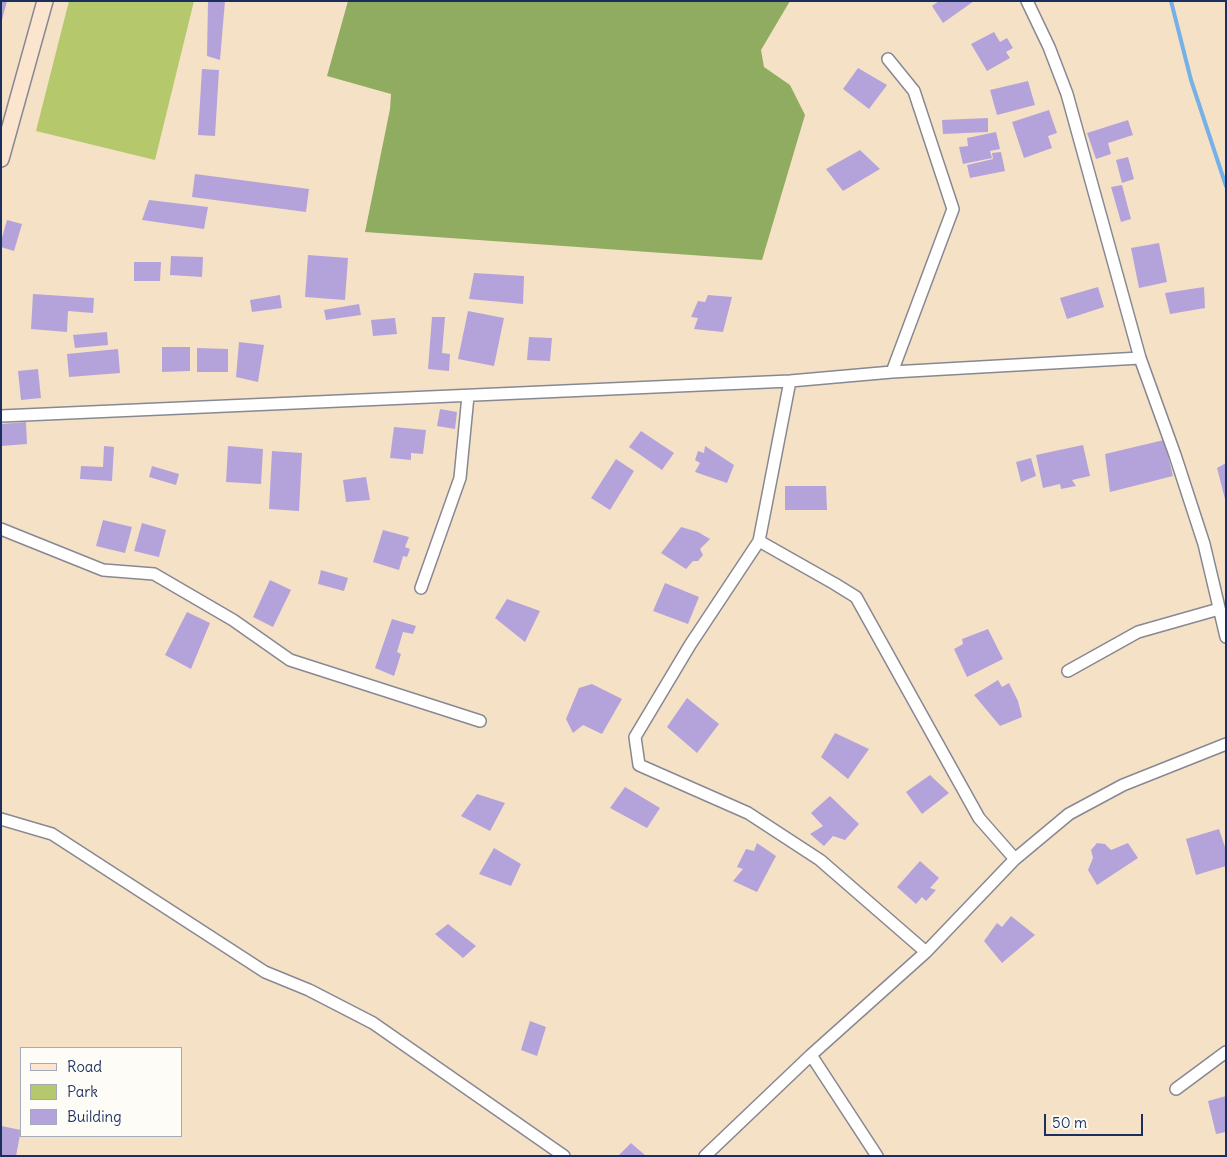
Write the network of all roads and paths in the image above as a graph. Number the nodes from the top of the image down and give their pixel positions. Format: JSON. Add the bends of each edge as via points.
{"nodes":[{"id":1,"x":45,"y":1,"type":"edge"},
{"id":2,"x":1027,"y":1,"type":"edge"},
{"id":3,"x":888,"y":59,"type":"dead end"},
{"id":4,"x":1,"y":159,"type":"edge"},
{"id":5,"x":1140,"y":358,"type":"junction"},
{"id":6,"x":892,"y":372,"type":"junction"},
{"id":7,"x":790,"y":381,"type":"junction"},
{"id":8,"x":468,"y":396,"type":"junction"},
{"id":9,"x":1,"y":416,"type":"edge"},
{"id":10,"x":1,"y":529,"type":"edge"},
{"id":11,"x":760,"y":541,"type":"junction"},
{"id":12,"x":421,"y":588,"type":"dead end"},
{"id":13,"x":1218,"y":609,"type":"junction"},
{"id":14,"x":1226,"y":637,"type":"edge"},
{"id":15,"x":1068,"y":671,"type":"dead end"},
{"id":16,"x":480,"y":721,"type":"dead end"},
{"id":17,"x":1226,"y":744,"type":"edge"},
{"id":18,"x":1,"y":819,"type":"edge"},
{"id":19,"x":1015,"y":859,"type":"junction"},
{"id":20,"x":926,"y":952,"type":"junction"},
{"id":21,"x":1226,"y":1052,"type":"edge"},
{"id":22,"x":811,"y":1055,"type":"junction"},
{"id":23,"x":1176,"y":1089,"type":"dead end"},
{"id":24,"x":564,"y":1156,"type":"edge"},
{"id":25,"x":705,"y":1156,"type":"edge"},
{"id":26,"x":877,"y":1156,"type":"edge"}],
"edges":[{"from":1,"to":4,"type":"main road"},
{"from":2,"to":5,"type":"street","via":[[1067,94]]},
{"from":3,"to":6,"type":"street","via":[[914,91],[953,210]]},
{"from":5,"to":6,"type":"street"},
{"from":5,"to":13,"type":"street","via":[[1204,544]]},
{"from":6,"to":7,"type":"street"},
{"from":7,"to":8,"type":"street"},
{"from":7,"to":11,"type":"street"},
{"from":8,"to":9,"type":"street"},
{"from":8,"to":12,"type":"street","via":[[460,478]]},
{"from":10,"to":16,"type":"street","via":[[103,570],[154,574],[233,620],[290,660]]},
{"from":11,"to":19,"type":"street","via":[[856,597],[978,818]]},
{"from":11,"to":20,"type":"street","via":[[690,645],[635,737],[639,766],[748,813],[820,860]]},
{"from":13,"to":14,"type":"street"},
{"from":13,"to":15,"type":"street","via":[[1138,632]]},
{"from":17,"to":19,"type":"street","via":[[1124,785],[1076,810]]},
{"from":18,"to":24,"type":"street","via":[[52,834],[265,972],[373,1022]]},
{"from":19,"to":20,"type":"street"},
{"from":20,"to":22,"type":"street"},
{"from":21,"to":23,"type":"street"},
{"from":22,"to":25,"type":"street"},
{"from":22,"to":26,"type":"street"}]}
